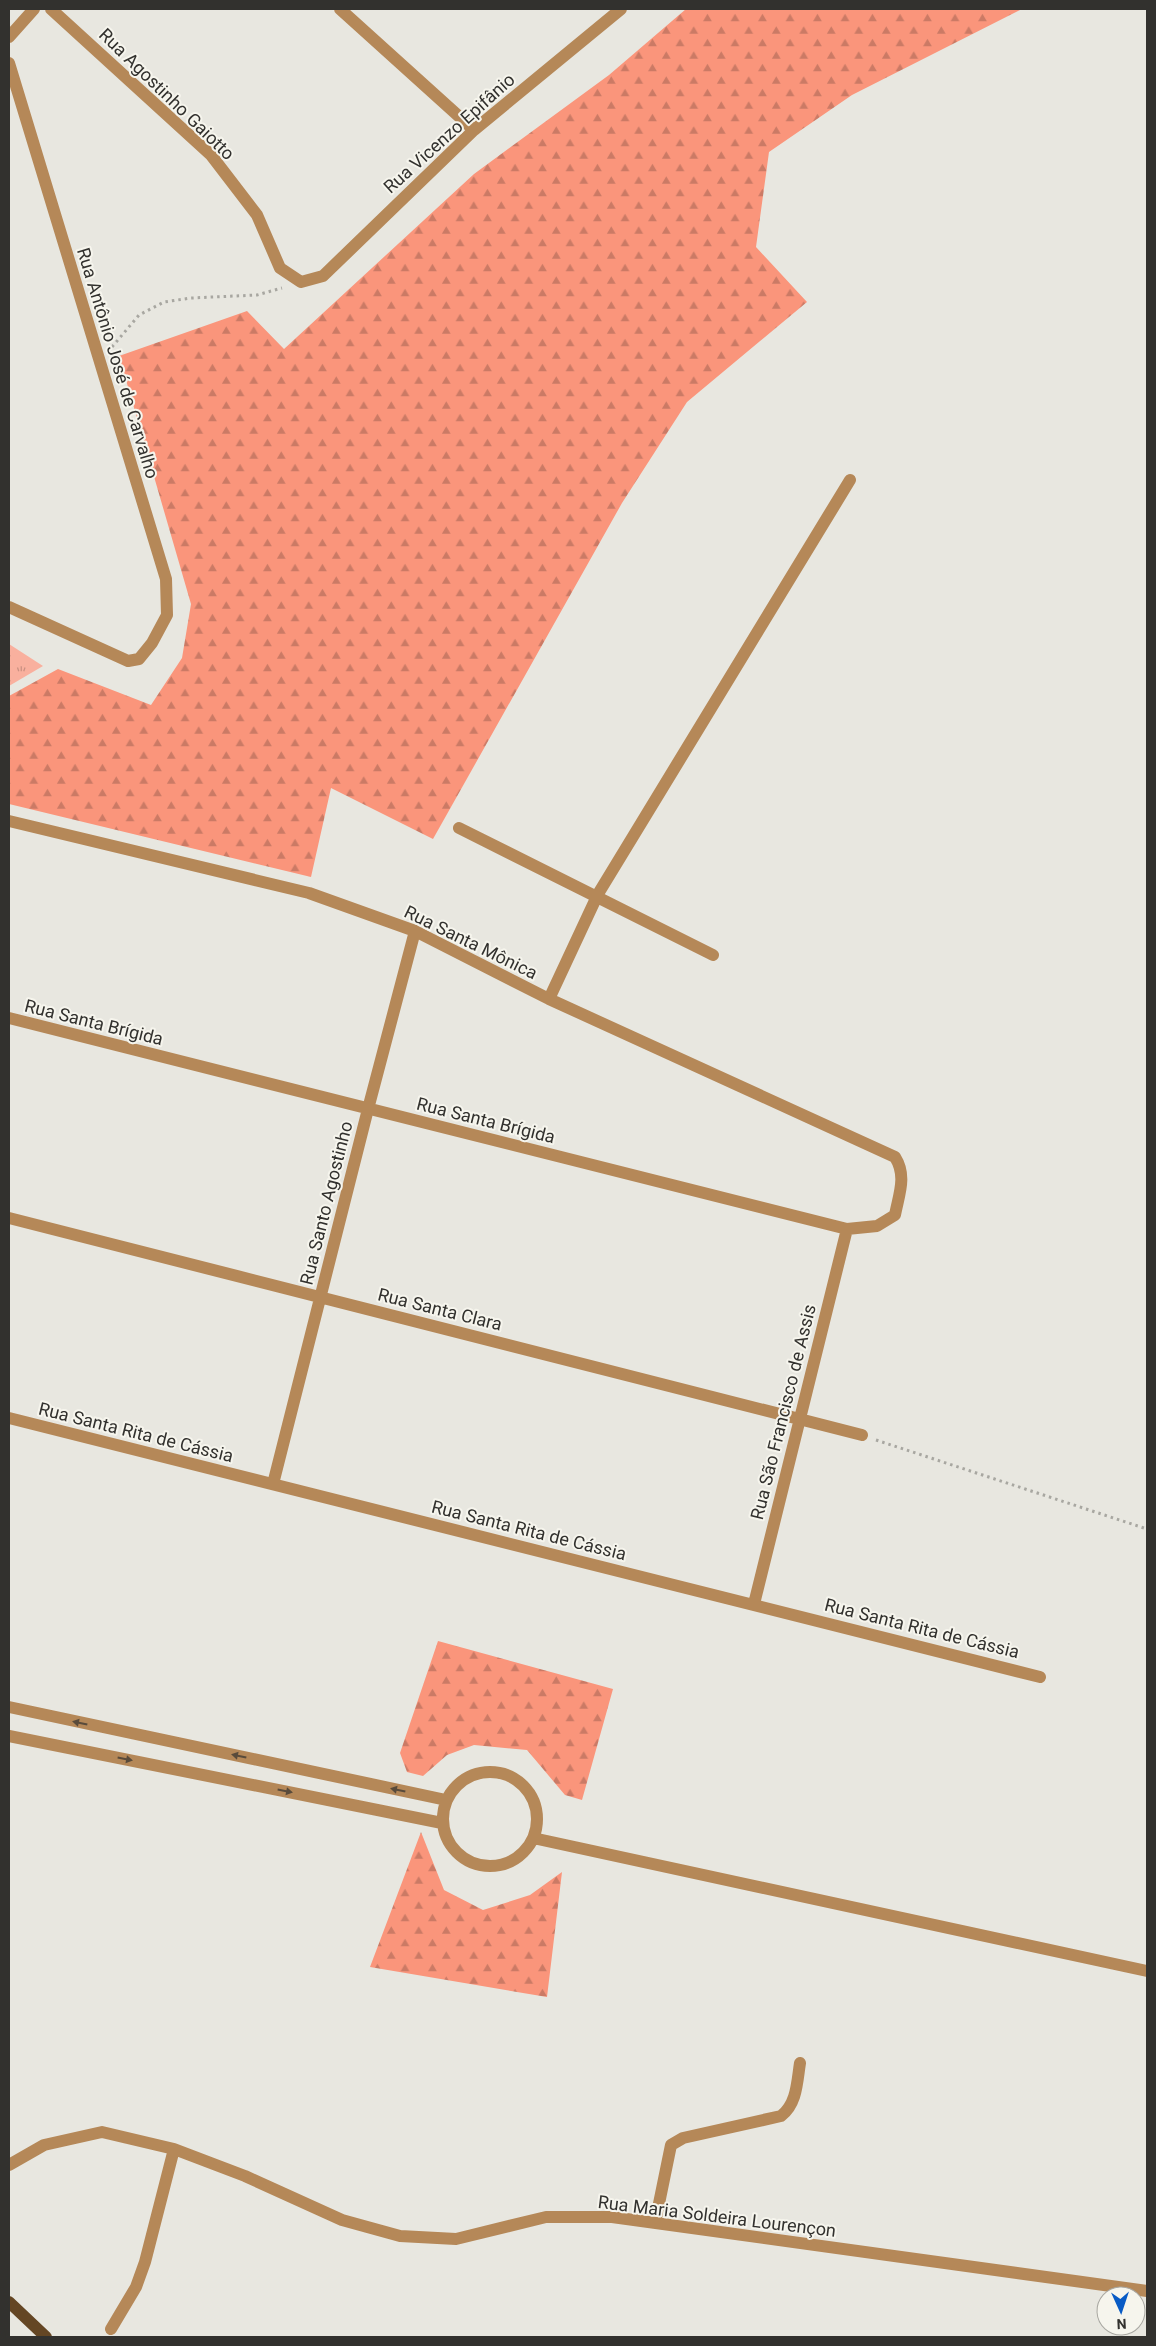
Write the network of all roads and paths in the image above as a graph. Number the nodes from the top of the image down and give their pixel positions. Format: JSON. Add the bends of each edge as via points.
{"nodes":[{"id":1,"x":34,"y":9,"type":"edge"},
{"id":2,"x":51,"y":9,"type":"edge"},
{"id":3,"x":340,"y":9,"type":"edge"},
{"id":4,"x":621,"y":9,"type":"edge"},
{"id":5,"x":9,"y":37,"type":"edge"},
{"id":6,"x":9,"y":62,"type":"edge"},
{"id":7,"x":474,"y":130,"type":"junction"},
{"id":8,"x":302,"y":282,"type":"junction"},
{"id":9,"x":101,"y":368,"type":"junction"},
{"id":10,"x":850,"y":480,"type":"dead end"},
{"id":11,"x":9,"y":607,"type":"edge"},
{"id":12,"x":9,"y":821,"type":"edge"},
{"id":13,"x":458,"y":828,"type":"dead end"},
{"id":14,"x":597,"y":896,"type":"junction"},
{"id":15,"x":416,"y":931,"type":"junction"},
{"id":16,"x":713,"y":955,"type":"dead end"},
{"id":17,"x":549,"y":1000,"type":"junction"},
{"id":18,"x":9,"y":1018,"type":"edge"},
{"id":19,"x":368,"y":1108,"type":"junction"},
{"id":20,"x":895,"y":1157,"type":"joint"},
{"id":21,"x":9,"y":1218,"type":"edge"},
{"id":22,"x":847,"y":1229,"type":"junction"},
{"id":23,"x":320,"y":1297,"type":"junction"},
{"id":24,"x":9,"y":1418,"type":"edge"},
{"id":25,"x":800,"y":1418,"type":"junction"},
{"id":26,"x":862,"y":1435,"type":"joint"},
{"id":27,"x":273,"y":1484,"type":"junction"},
{"id":28,"x":1147,"y":1529,"type":"edge"},
{"id":29,"x":754,"y":1604,"type":"junction"},
{"id":30,"x":1040,"y":1676,"type":"dead end"},
{"id":31,"x":9,"y":1707,"type":"edge"},
{"id":32,"x":9,"y":1736,"type":"edge"},
{"id":33,"x":446,"y":1800,"type":"junction"},
{"id":34,"x":442,"y":1823,"type":"junction"},
{"id":35,"x":533,"y":1838,"type":"junction"},
{"id":36,"x":1147,"y":1971,"type":"edge"},
{"id":37,"x":800,"y":2063,"type":"dead end"},
{"id":38,"x":174,"y":2149,"type":"junction"},
{"id":39,"x":9,"y":2165,"type":"edge"},
{"id":40,"x":654,"y":2223,"type":"junction"},
{"id":41,"x":1147,"y":2291,"type":"edge"},
{"id":42,"x":9,"y":2302,"type":"edge"},
{"id":43,"x":111,"y":2330,"type":"dead end"},
{"id":44,"x":46,"y":2337,"type":"edge"}],
"edges":[{"from":1,"to":5,"type":"street"},
{"from":2,"to":8,"type":"street","name":"Rua Agostinho Gaiotto","via":[[211,155],[257,215],[280,268]]},
{"from":3,"to":7,"type":"street"},
{"from":4,"to":7,"type":"street","name":"Rua Vicenzo Epifânio"},
{"from":6,"to":9,"type":"street","name":"Rua Antônio José de Carvalho"},
{"from":7,"to":8,"type":"street","name":"Rua Vicenzo Epifânio","via":[[323,276]]},
{"from":8,"to":9,"type":"path","via":[[257,295],[164,302],[139,315],[114,344]]},
{"from":9,"to":11,"type":"street","name":"Rua Antônio José de Carvalho","via":[[166,579],[167,615],[152,643],[139,658],[128,661]]},
{"from":10,"to":14,"type":"street"},
{"from":12,"to":15,"type":"street","name":"Rua Santa Mônica","via":[[309,894]]},
{"from":13,"to":14,"type":"street"},
{"from":14,"to":16,"type":"street"},
{"from":14,"to":17,"type":"street"},
{"from":15,"to":17,"type":"street","name":"Rua Santa Mônica"},
{"from":15,"to":19,"type":"street","name":"Rua Santo Agostinho"},
{"from":17,"to":20,"type":"street","name":"Rua Santa Mônica"},
{"from":18,"to":19,"type":"street","name":"Rua Santa Brígida"},
{"from":19,"to":22,"type":"street","name":"Rua Santa Brígida"},
{"from":19,"to":23,"type":"street","name":"Rua Santo Agostinho"},
{"from":20,"to":22,"type":"street","name":"Rua Santa Brígida","via":[[903,1177],[895,1215],[877,1226]]},
{"from":21,"to":23,"type":"street","name":"Rua Santa Clara"},
{"from":22,"to":25,"type":"street","name":"Rua São Francisco de Assis"},
{"from":23,"to":25,"type":"street","name":"Rua Santa Clara"},
{"from":23,"to":27,"type":"street","name":"Rua Santo Agostinho"},
{"from":24,"to":27,"type":"street","name":"Rua Santa Rita de Cássia"},
{"from":25,"to":26,"type":"street","name":"Rua Santa Clara"},
{"from":25,"to":29,"type":"street","name":"Rua São Francisco de Assis"},
{"from":26,"to":28,"type":"path"},
{"from":27,"to":29,"type":"street","name":"Rua Santa Rita de Cássia"},
{"from":29,"to":30,"type":"street","name":"Rua Santa Rita de Cássia"},
{"from":33,"to":31,"type":"street","one_way":true},
{"from":32,"to":34,"type":"street","one_way":true},
{"from":33,"to":34,"type":"street"},
{"from":33,"to":35,"type":"street","via":[[454,1787],[467,1777],[482,1772],[498,1772],[513,1778],[526,1787],[534,1801],[537,1816]]},
{"from":34,"to":35,"type":"street","via":[[454,1851],[482,1866],[498,1866],[512,1861],[525,1851]]},
{"from":35,"to":36,"type":"street"},
{"from":37,"to":40,"type":"street","via":[[790,2110],[782,2116],[682,2138],[671,2146]]},
{"from":38,"to":39,"type":"street","name":"Rua Maria Soldeira Lourençon","via":[[102,2132],[44,2145]]},
{"from":38,"to":40,"type":"street","name":"Rua Maria Soldeira Lourençon","via":[[245,2176],[342,2220],[400,2236],[456,2239],[546,2218],[612,2217]]},
{"from":38,"to":43,"type":"street","via":[[145,2262],[136,2287]]},
{"from":40,"to":41,"type":"street","name":"Rua Maria Soldeira Lourençon"},
{"from":42,"to":44,"type":"main road"}]}
